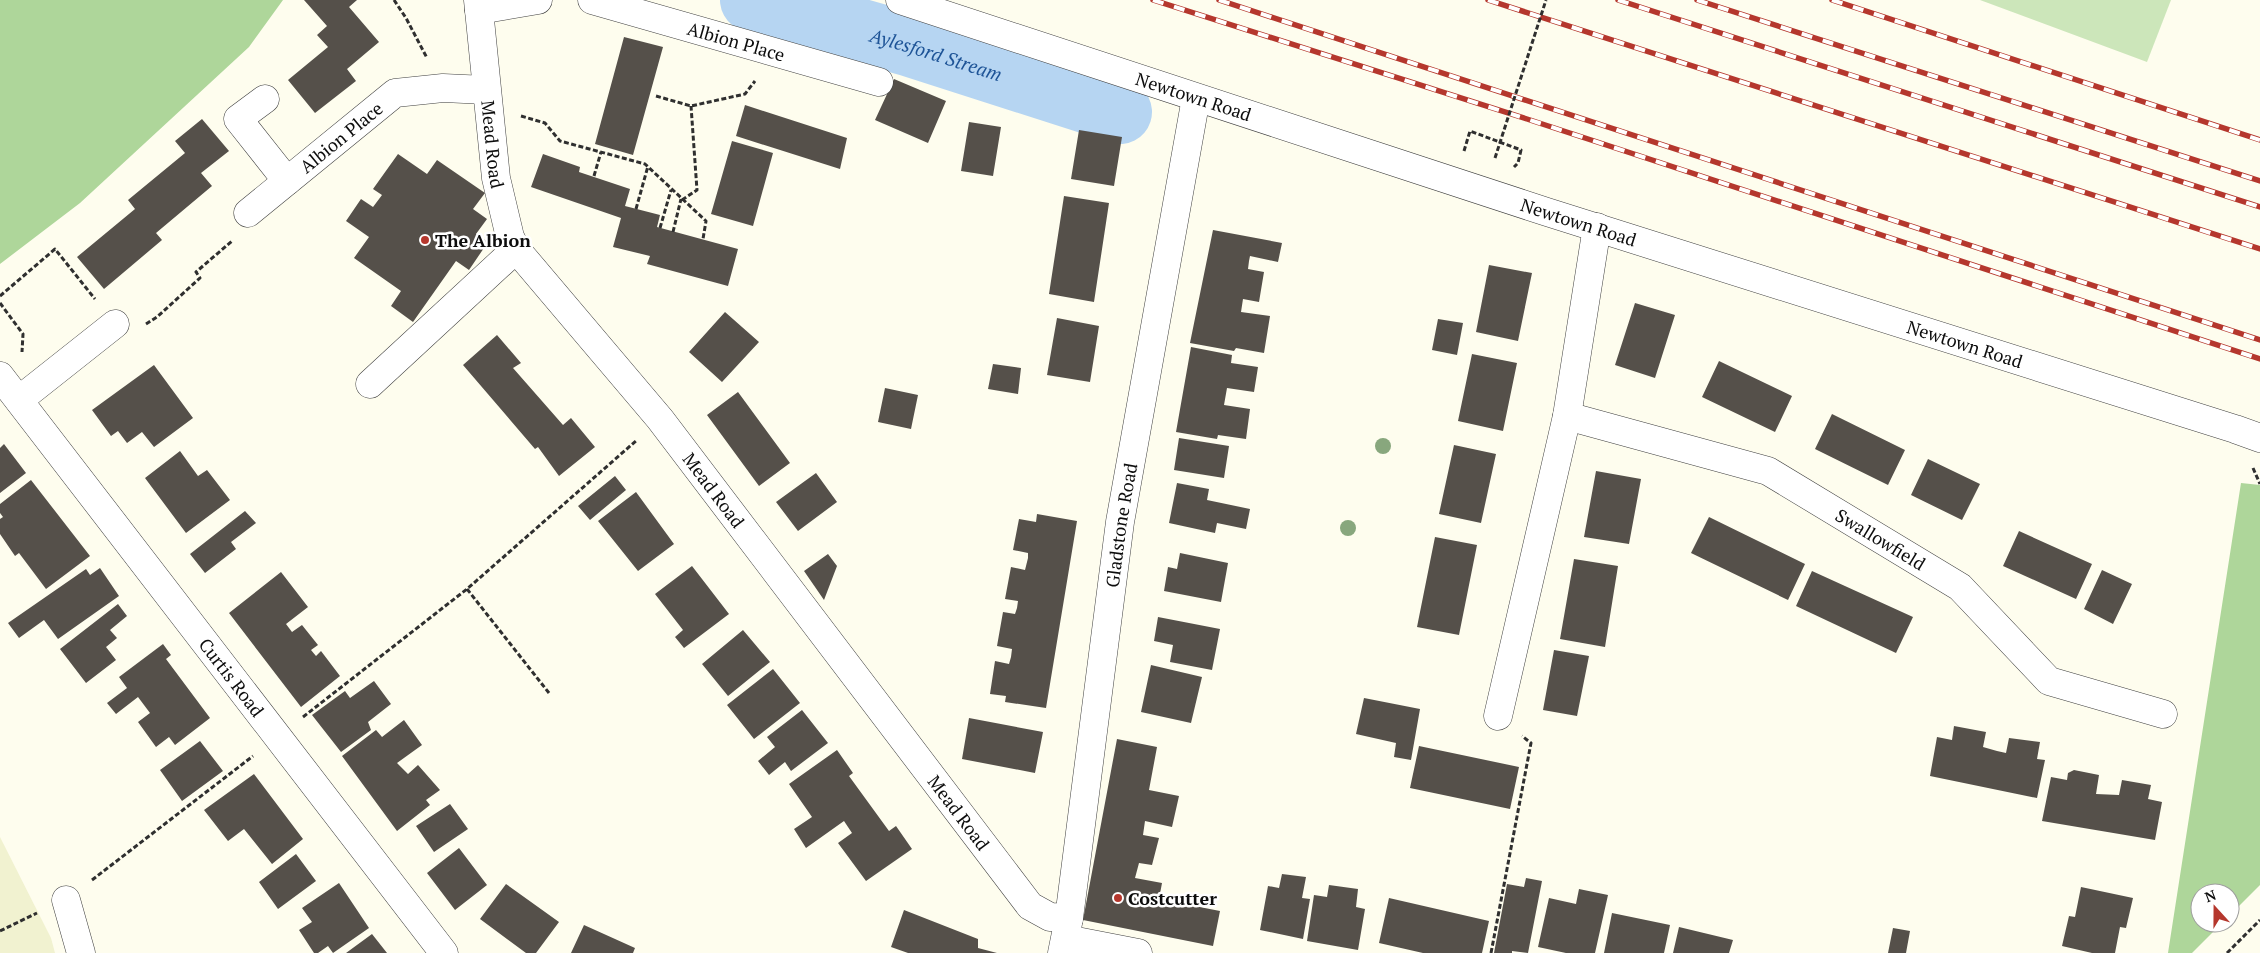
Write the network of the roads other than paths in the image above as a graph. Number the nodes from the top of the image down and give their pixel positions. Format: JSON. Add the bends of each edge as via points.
{"nodes":[{"id":1,"x":538,"y":0,"type":"edge"},
{"id":2,"x":592,"y":0,"type":"edge"},
{"id":3,"x":900,"y":0,"type":"edge"},
{"id":4,"x":478,"y":5,"type":"edge"},
{"id":5,"x":879,"y":82,"type":"dead end"},
{"id":6,"x":1187,"y":94,"type":"junction"},
{"id":7,"x":486,"y":98,"type":"junction"},
{"id":8,"x":265,"y":99,"type":"dead end"},
{"id":9,"x":287,"y":181,"type":"junction"},
{"id":10,"x":248,"y":213,"type":"road end"},
{"id":11,"x":1597,"y":227,"type":"junction"},
{"id":12,"x":516,"y":249,"type":"junction"},
{"id":13,"x":116,"y":324,"type":"road end"},
{"id":14,"x":0,"y":376,"type":"edge"},
{"id":15,"x":370,"y":384,"type":"dead end"},
{"id":16,"x":19,"y":400,"type":"junction"},
{"id":17,"x":1568,"y":416,"type":"junction"},
{"id":18,"x":2260,"y":438,"type":"edge"},
{"id":19,"x":2163,"y":714,"type":"dead end"},
{"id":20,"x":1498,"y":716,"type":"road end"},
{"id":21,"x":66,"y":900,"type":"road end"},
{"id":22,"x":1066,"y":937,"type":"edge"},
{"id":23,"x":81,"y":953,"type":"edge"},
{"id":24,"x":444,"y":953,"type":"edge"},
{"id":25,"x":1138,"y":953,"type":"edge"}],
"edges":[{"from":1,"to":4,"type":"street"},
{"from":2,"to":5,"type":"street","name":"Albion Place"},
{"from":3,"to":6,"type":"street","name":"Newtown Road"},
{"from":4,"to":7,"type":"street","name":"Mead Road"},
{"from":6,"to":11,"type":"street","name":"Newtown Road"},
{"from":6,"to":22,"type":"street","name":"Gladstone Road","via":[[1120,522]]},
{"from":7,"to":9,"type":"street","name":"Albion Place","via":[[443,88],[395,93]]},
{"from":7,"to":12,"type":"street","name":"Mead Road","via":[[496,178],[510,237]]},
{"from":8,"to":9,"type":"street","name":"Albion Place","via":[[238,120]]},
{"from":9,"to":10,"type":"street","name":"Albion Place"},
{"from":11,"to":17,"type":"street"},
{"from":11,"to":18,"type":"street","name":"Newtown Road"},
{"from":12,"to":15,"type":"street"},
{"from":12,"to":22,"type":"street","name":"Mead Road","via":[[660,419],[1030,906],[1050,917]]},
{"from":13,"to":16,"type":"street"},
{"from":14,"to":16,"type":"street","name":"Curtis Road"},
{"from":16,"to":24,"type":"street","name":"Curtis Road"},
{"from":17,"to":19,"type":"street","name":"Swallowfield","via":[[1768,471],[1960,587],[2049,681]]},
{"from":17,"to":20,"type":"street"},
{"from":21,"to":23,"type":"street"},
{"from":22,"to":25,"type":"street","name":"Mead Road"}]}
